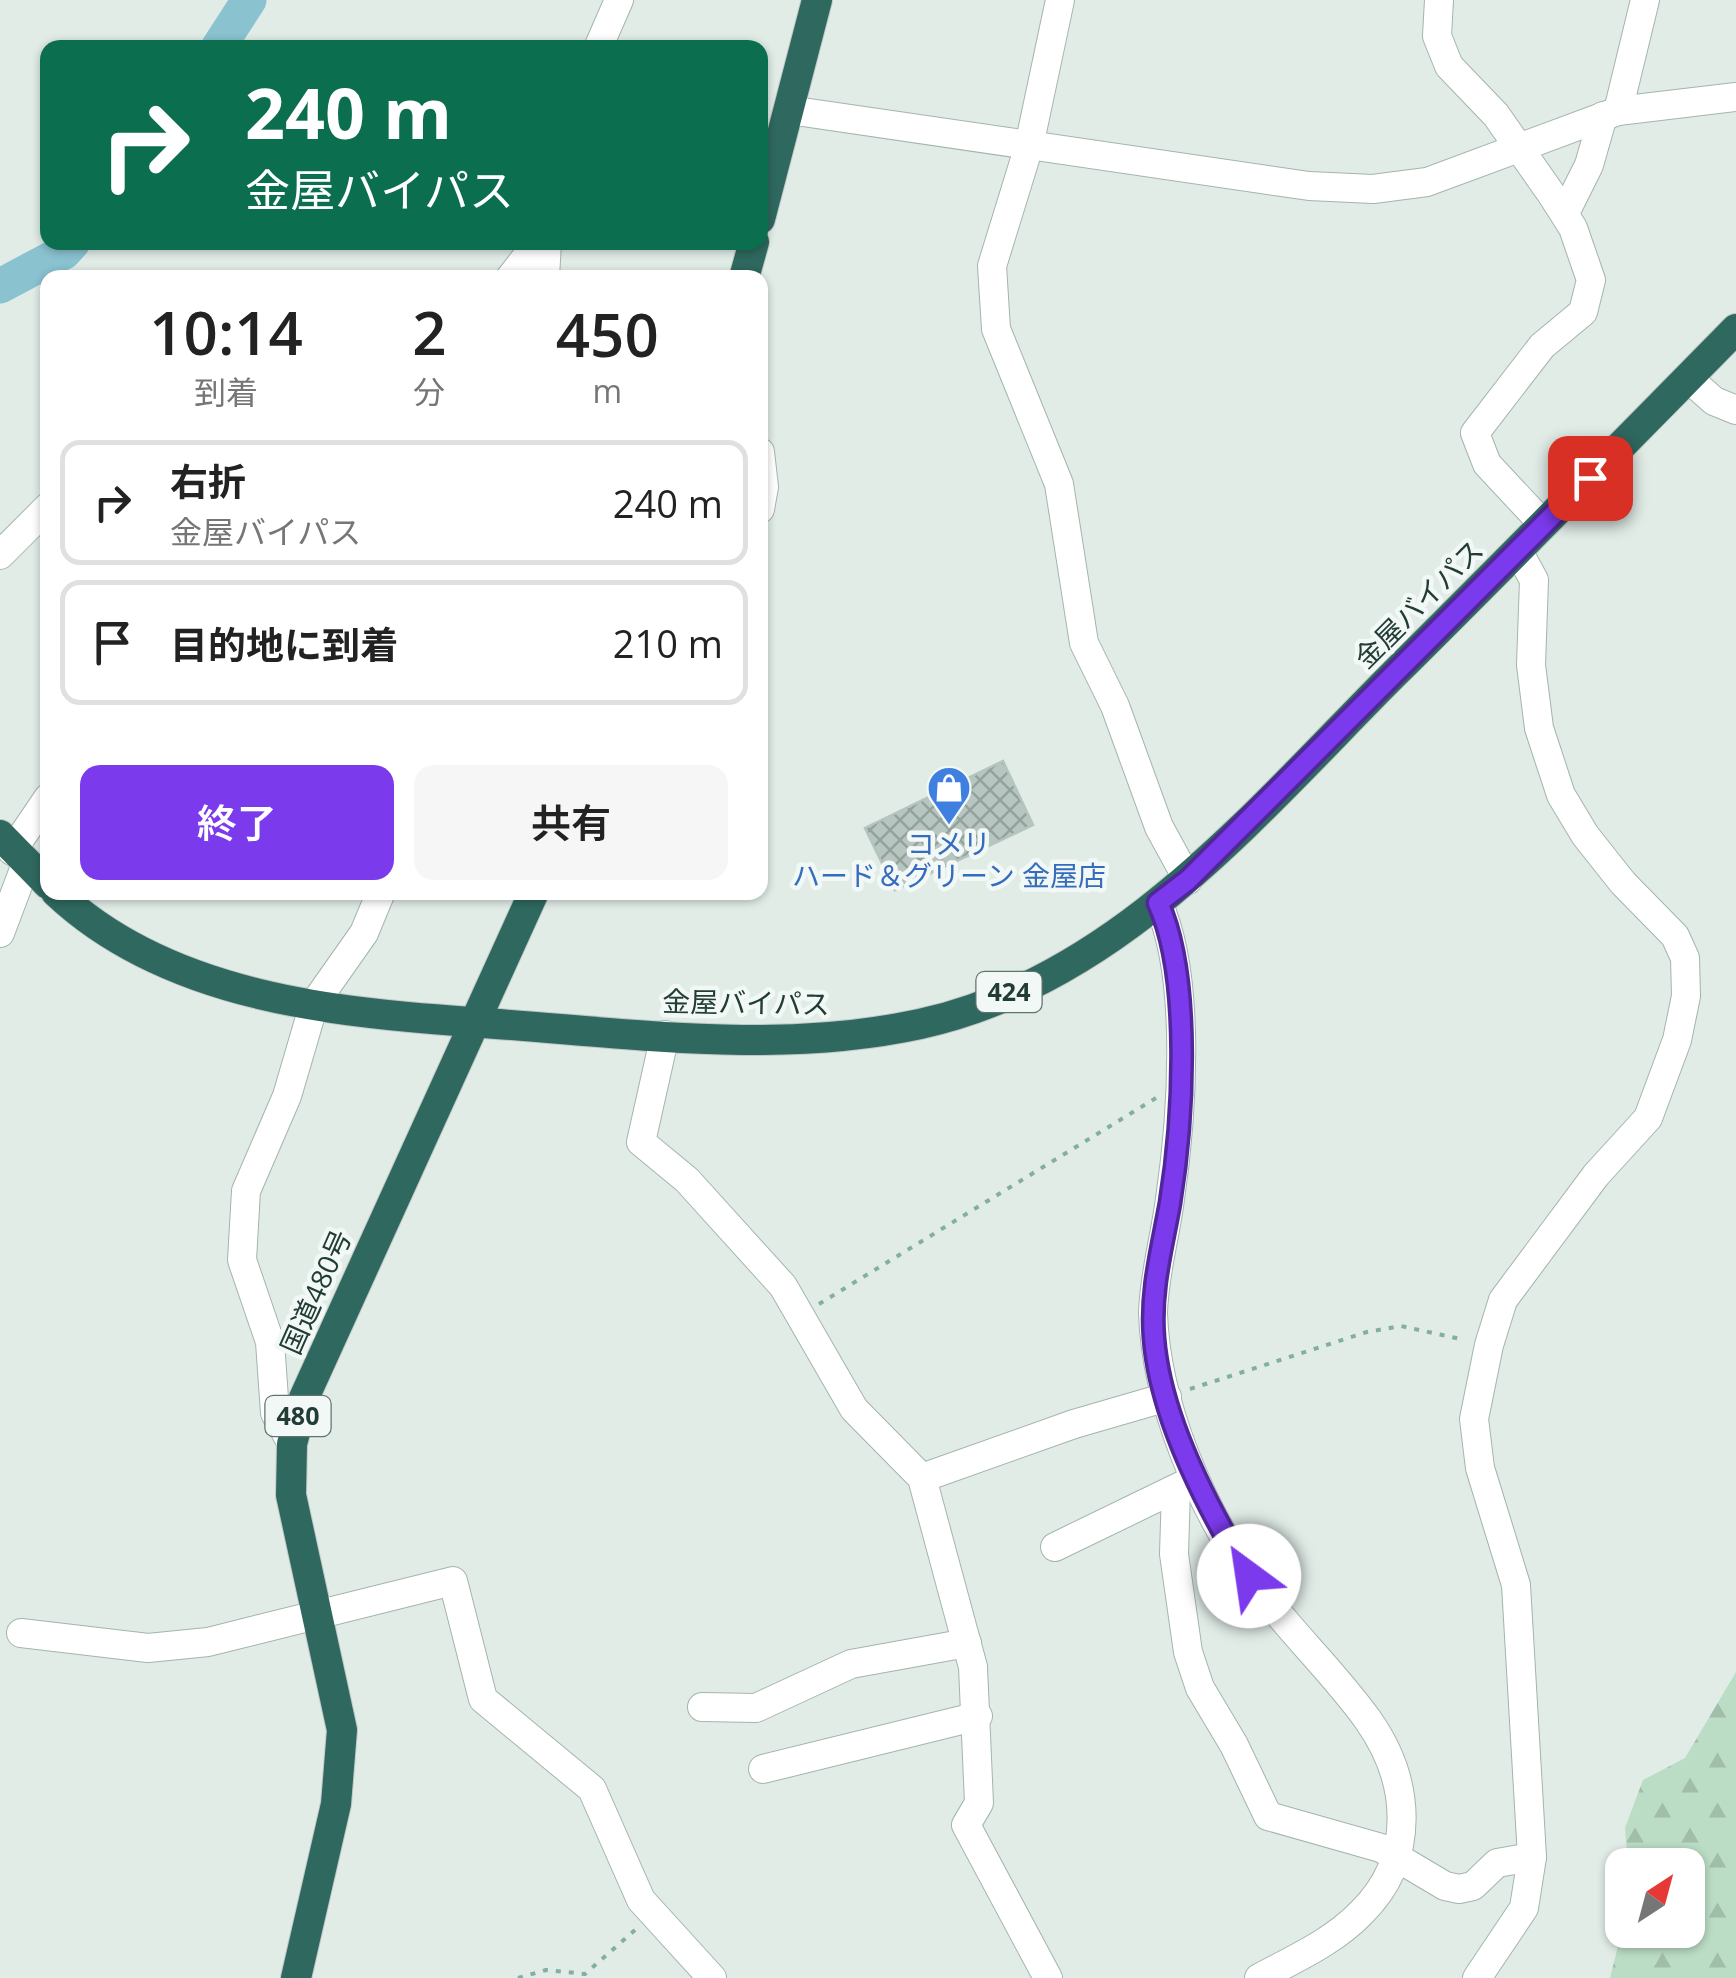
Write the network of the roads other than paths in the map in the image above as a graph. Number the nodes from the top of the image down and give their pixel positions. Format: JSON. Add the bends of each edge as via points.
{"nodes":[{"id":1,"x":619,"y":0,"type":"edge"},
{"id":2,"x":817,"y":0,"type":"edge"},
{"id":3,"x":1060,"y":0,"type":"edge"},
{"id":4,"x":1439,"y":0,"type":"edge"},
{"id":5,"x":1645,"y":0,"type":"edge"},
{"id":6,"x":602,"y":40,"type":"edge"},
{"id":7,"x":1736,"y":97,"type":"edge"},
{"id":8,"x":789,"y":110,"type":"junction"},
{"id":9,"x":1611,"y":114,"type":"junction"},
{"id":10,"x":1029,"y":146,"type":"junction"},
{"id":11,"x":1516,"y":147,"type":"junction"},
{"id":12,"x":768,"y":188,"type":"edge"},
{"id":13,"x":1564,"y":213,"type":"junction"},
{"id":14,"x":532,"y":250,"type":"edge"},
{"id":15,"x":516,"y":270,"type":"edge"},
{"id":16,"x":1736,"y":329,"type":"edge"},
{"id":17,"x":1688,"y":378,"type":"junction"},
{"id":18,"x":1736,"y":410,"type":"edge"},
{"id":19,"x":40,"y":515,"type":"edge"},
{"id":20,"x":1544,"y":525,"type":"junction"},
{"id":21,"x":1518,"y":551,"type":"junction"},
{"id":22,"x":0,"y":554,"type":"edge"},
{"id":23,"x":40,"y":816,"type":"edge"},
{"id":24,"x":21,"y":858,"type":"edge"},
{"id":25,"x":1188,"y":880,"type":"junction"},
{"id":26,"x":64,"y":900,"type":"edge"},
{"id":27,"x":379,"y":900,"type":"edge"},
{"id":28,"x":530,"y":900,"type":"edge"},
{"id":29,"x":1158,"y":903,"type":"junction"},
{"id":30,"x":0,"y":933,"type":"edge"},
{"id":31,"x":314,"y":1004,"type":"junction"},
{"id":32,"x":474,"y":1022,"type":"junction"},
{"id":33,"x":665,"y":1035,"type":"junction"},
{"id":34,"x":1167,"y":1397,"type":"junction"},
{"id":35,"x":292,"y":1444,"type":"junction"},
{"id":36,"x":922,"y":1478,"type":"junction"},
{"id":37,"x":1186,"y":1484,"type":"junction"},
{"id":38,"x":1055,"y":1546,"type":"dead end"},
{"id":39,"x":317,"y":1612,"type":"junction"},
{"id":40,"x":21,"y":1633,"type":"dead end"},
{"id":41,"x":967,"y":1644,"type":"junction"},
{"id":42,"x":702,"y":1707,"type":"dead end"},
{"id":43,"x":978,"y":1716,"type":"junction"},
{"id":44,"x":763,"y":1769,"type":"dead end"},
{"id":45,"x":1396,"y":1857,"type":"junction"},
{"id":46,"x":1532,"y":1857,"type":"junction"},
{"id":47,"x":296,"y":1978,"type":"edge"},
{"id":48,"x":712,"y":1978,"type":"edge"},
{"id":49,"x":1048,"y":1978,"type":"edge"},
{"id":50,"x":1259,"y":1978,"type":"edge"},
{"id":51,"x":1477,"y":1978,"type":"edge"}],
"edges":[{"from":1,"to":6,"type":"street"},
{"from":2,"to":8,"type":"highway"},
{"from":3,"to":10,"type":"street"},
{"from":4,"to":11,"type":"street","via":[[1437,36],[1449,66]]},
{"from":5,"to":9,"type":"street"},
{"from":7,"to":9,"type":"street"},
{"from":8,"to":10,"type":"street"},
{"from":8,"to":12,"type":"highway"},
{"from":9,"to":11,"type":"street"},
{"from":9,"to":13,"type":"street"},
{"from":10,"to":11,"type":"street","via":[[1373,189],[1438,179]]},
{"from":10,"to":25,"type":"street","via":[[992,266],[996,329],[1059,484],[1084,643],[1159,827]]},
{"from":11,"to":13,"type":"street"},
{"from":13,"to":20,"type":"street","via":[[1591,280],[1589,302],[1532,357],[1476,434],[1487,464]]},
{"from":14,"to":15,"type":"street"},
{"from":16,"to":17,"type":"highway","name":"金屋バイパス","number":"424"},
{"from":17,"to":18,"type":"street"},
{"from":17,"to":20,"type":"highway","name":"金屋バイパス","number":"424"},
{"from":19,"to":22,"type":"street"},
{"from":20,"to":21,"type":"highway","name":"金屋バイパス","number":"424"},
{"from":21,"to":25,"type":"highway","name":"金屋バイパス","number":"424"},
{"from":21,"to":46,"type":"street","via":[[1534,580],[1531,665],[1561,795],[1623,883],[1676,936],[1685,958],[1686,996],[1648,1118],[1596,1175],[1503,1300],[1474,1419],[1480,1468],[1516,1585]]},
{"from":23,"to":24,"type":"street"},
{"from":24,"to":30,"type":"street"},
{"from":25,"to":29,"type":"highway","name":"金屋バイパス","number":"424"},
{"from":26,"to":31,"type":"highway","name":"金屋バイパス","number":"424","via":[[83,918],[177,972]]},
{"from":27,"to":31,"type":"street","via":[[364,934]]},
{"from":28,"to":32,"type":"highway","name":"国道480号","number":"480"},
{"from":29,"to":33,"type":"highway","name":"金屋バイパス","number":"424","via":[[1038,979],[926,1023],[778,1041]]},
{"from":29,"to":34,"type":"street","via":[[1178,968],[1170,1200],[1154,1288],[1154,1341]]},
{"from":31,"to":32,"type":"highway","name":"金屋バイパス","number":"424"},
{"from":31,"to":35,"type":"street","via":[[288,1096],[246,1191],[242,1260],[270,1342],[275,1413]]},
{"from":32,"to":33,"type":"highway","name":"金屋バイパス","number":"424"},
{"from":32,"to":35,"type":"highway","name":"国道480号","number":"480","via":[[304,1398]]},
{"from":33,"to":36,"type":"street","via":[[640,1142],[708,1201],[803,1314],[854,1409]]},
{"from":34,"to":36,"type":"street"},
{"from":34,"to":37,"type":"street"},
{"from":35,"to":39,"type":"highway","name":"国道480号","number":"480","via":[[291,1495]]},
{"from":36,"to":41,"type":"street"},
{"from":37,"to":38,"type":"street"},
{"from":37,"to":45,"type":"street","via":[[1249,1576],[1380,1739],[1402,1800]]},
{"from":37,"to":45,"type":"street","via":[[1174,1554],[1188,1652],[1268,1816],[1341,1834]]},
{"from":39,"to":40,"type":"street","via":[[208,1642],[148,1648]]},
{"from":39,"to":47,"type":"highway","name":"国道480号","number":"480","via":[[342,1730],[336,1804]]},
{"from":39,"to":48,"type":"street","via":[[453,1581],[483,1699],[592,1789],[641,1900]]},
{"from":41,"to":42,"type":"street","via":[[851,1664],[756,1708]]},
{"from":41,"to":43,"type":"street"},
{"from":43,"to":44,"type":"street"},
{"from":43,"to":49,"type":"street","via":[[979,1803],[966,1826]]},
{"from":45,"to":46,"type":"street","via":[[1460,1889],[1498,1863]]},
{"from":45,"to":50,"type":"street","via":[[1362,1912]]},
{"from":46,"to":51,"type":"street","via":[[1524,1908]]}]}
